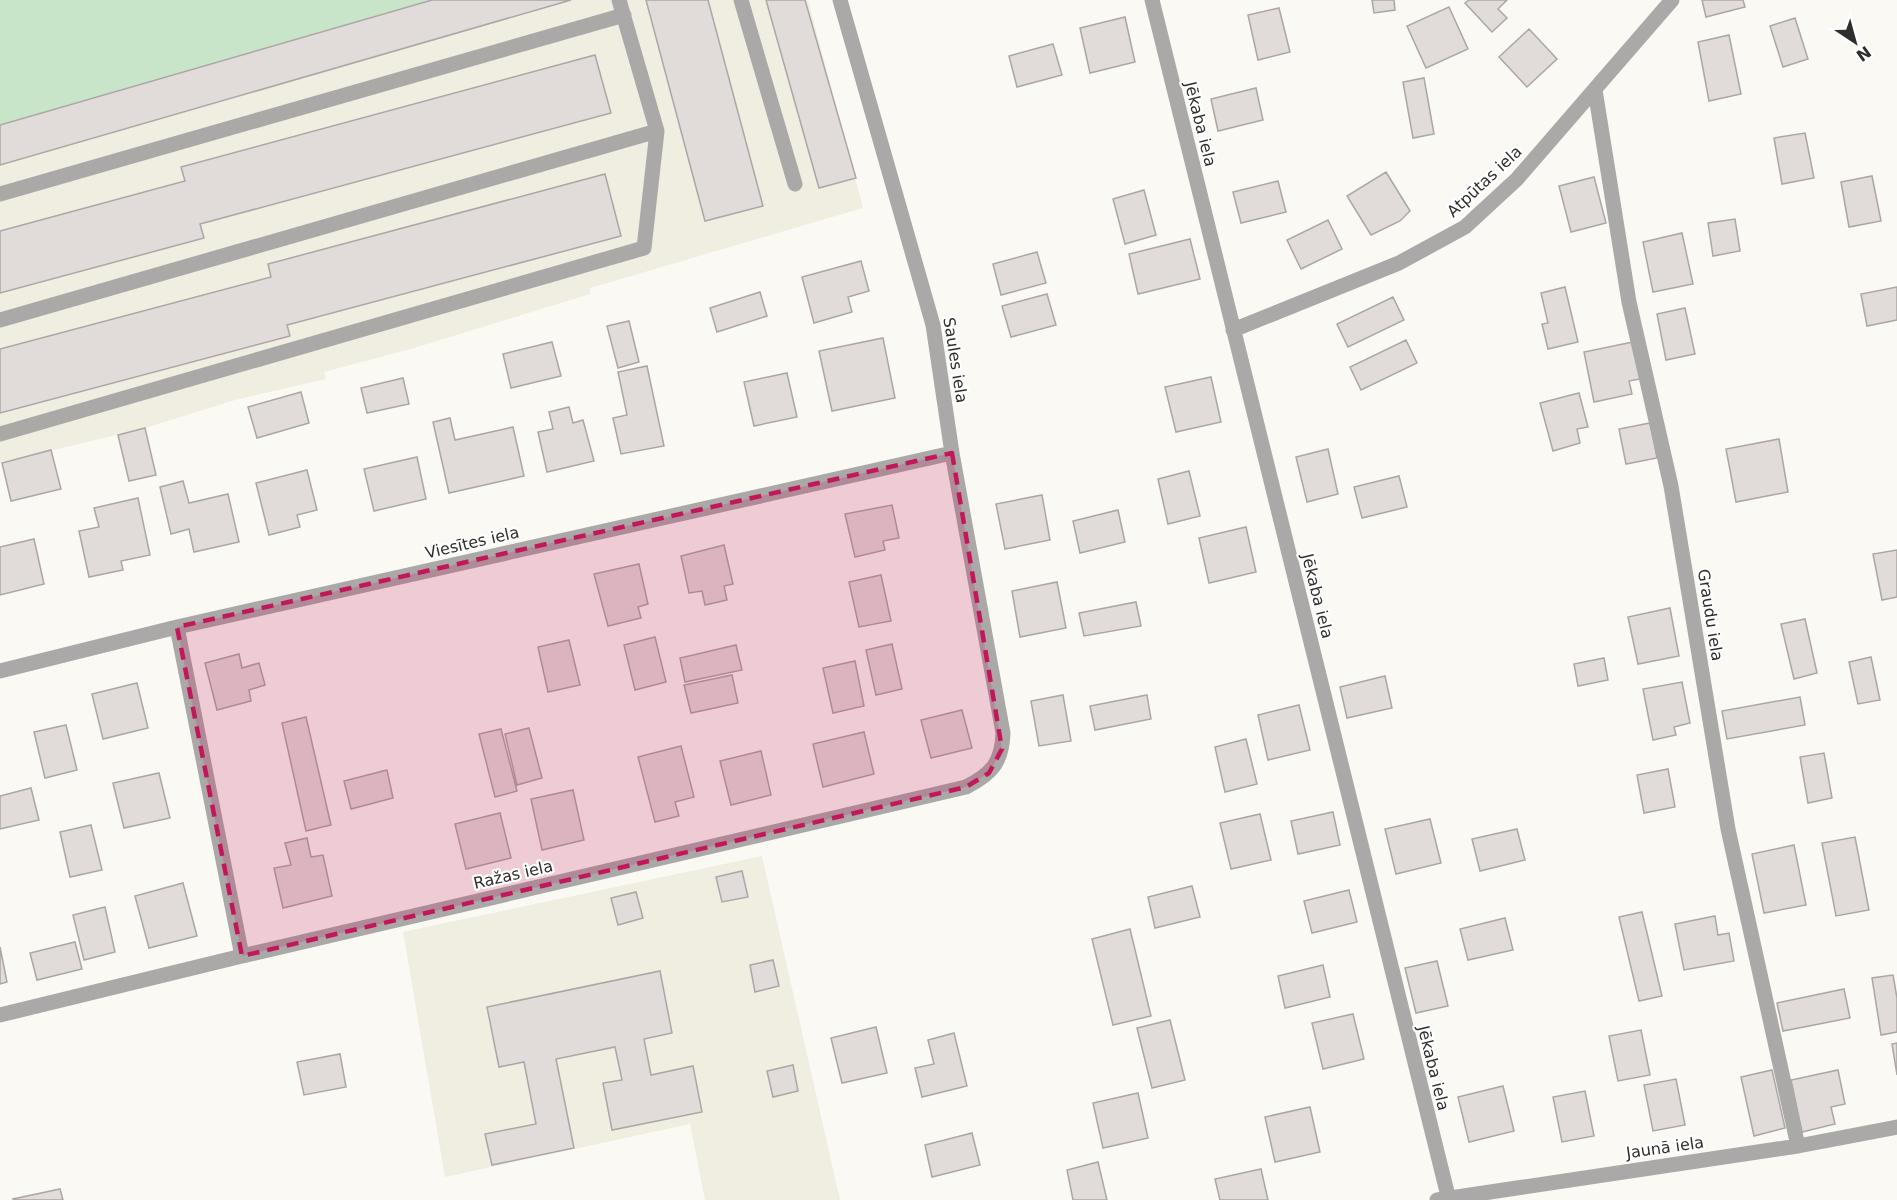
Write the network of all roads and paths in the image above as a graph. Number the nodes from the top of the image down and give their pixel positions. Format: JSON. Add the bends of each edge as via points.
{"nodes":[{"id":1,"x":741,"y":0,"type":"edge"},
{"id":2,"x":840,"y":0,"type":"edge"},
{"id":3,"x":1152,"y":0,"type":"edge"},
{"id":4,"x":1672,"y":0,"type":"edge"},
{"id":5,"x":622,"y":7,"type":"edge"},
{"id":6,"x":1595,"y":90,"type":"junction"},
{"id":7,"x":657,"y":131,"type":"junction"},
{"id":8,"x":795,"y":184,"type":"dead end"},
{"id":9,"x":0,"y":194,"type":"edge"},
{"id":10,"x":0,"y":320,"type":"edge"},
{"id":11,"x":1233,"y":330,"type":"junction"},
{"id":12,"x":0,"y":434,"type":"edge"},
{"id":13,"x":952,"y":453,"type":"junction"},
{"id":14,"x":177,"y":627,"type":"junction"},
{"id":15,"x":0,"y":671,"type":"edge"},
{"id":16,"x":1003,"y":733,"type":"joint"},
{"id":17,"x":242,"y":956,"type":"junction"},
{"id":18,"x":0,"y":1015,"type":"edge"},
{"id":19,"x":1897,"y":1127,"type":"edge"},
{"id":20,"x":1798,"y":1146,"type":"junction"},
{"id":21,"x":1445,"y":1199,"type":"edge"}],
"edges":[{"from":1,"to":8,"type":"street"},
{"from":2,"to":13,"type":"street","name":"Saules iela","via":[[933,325]]},
{"from":3,"to":11,"type":"street","name":"Jēkaba iela"},
{"from":4,"to":6,"type":"street","name":"Atpūtas iela"},
{"from":5,"to":7,"type":"street"},
{"from":5,"to":9,"type":"street"},
{"from":6,"to":11,"type":"street","name":"Atpūtas iela","via":[[1517,179],[1465,227],[1399,263]]},
{"from":6,"to":20,"type":"street","name":"Graudu iela","via":[[1629,302],[1671,486],[1728,829]]},
{"from":7,"to":10,"type":"street"},
{"from":7,"to":12,"type":"street","via":[[645,248]]},
{"from":11,"to":21,"type":"street","name":"Jēkaba iela"},
{"from":13,"to":14,"type":"street","name":"Viesītes iela"},
{"from":13,"to":16,"type":"street","name":"Saules iela"},
{"from":14,"to":15,"type":"street","name":"Viesītes iela"},
{"from":14,"to":17,"type":"street"},
{"from":16,"to":17,"type":"street","name":"Ražas iela","via":[[996,764],[984,777],[966,787]]},
{"from":17,"to":18,"type":"street","name":"Ražas iela"},
{"from":19,"to":20,"type":"street","name":"Jaunā iela"},
{"from":20,"to":21,"type":"street","name":"Jaunā iela"}]}
